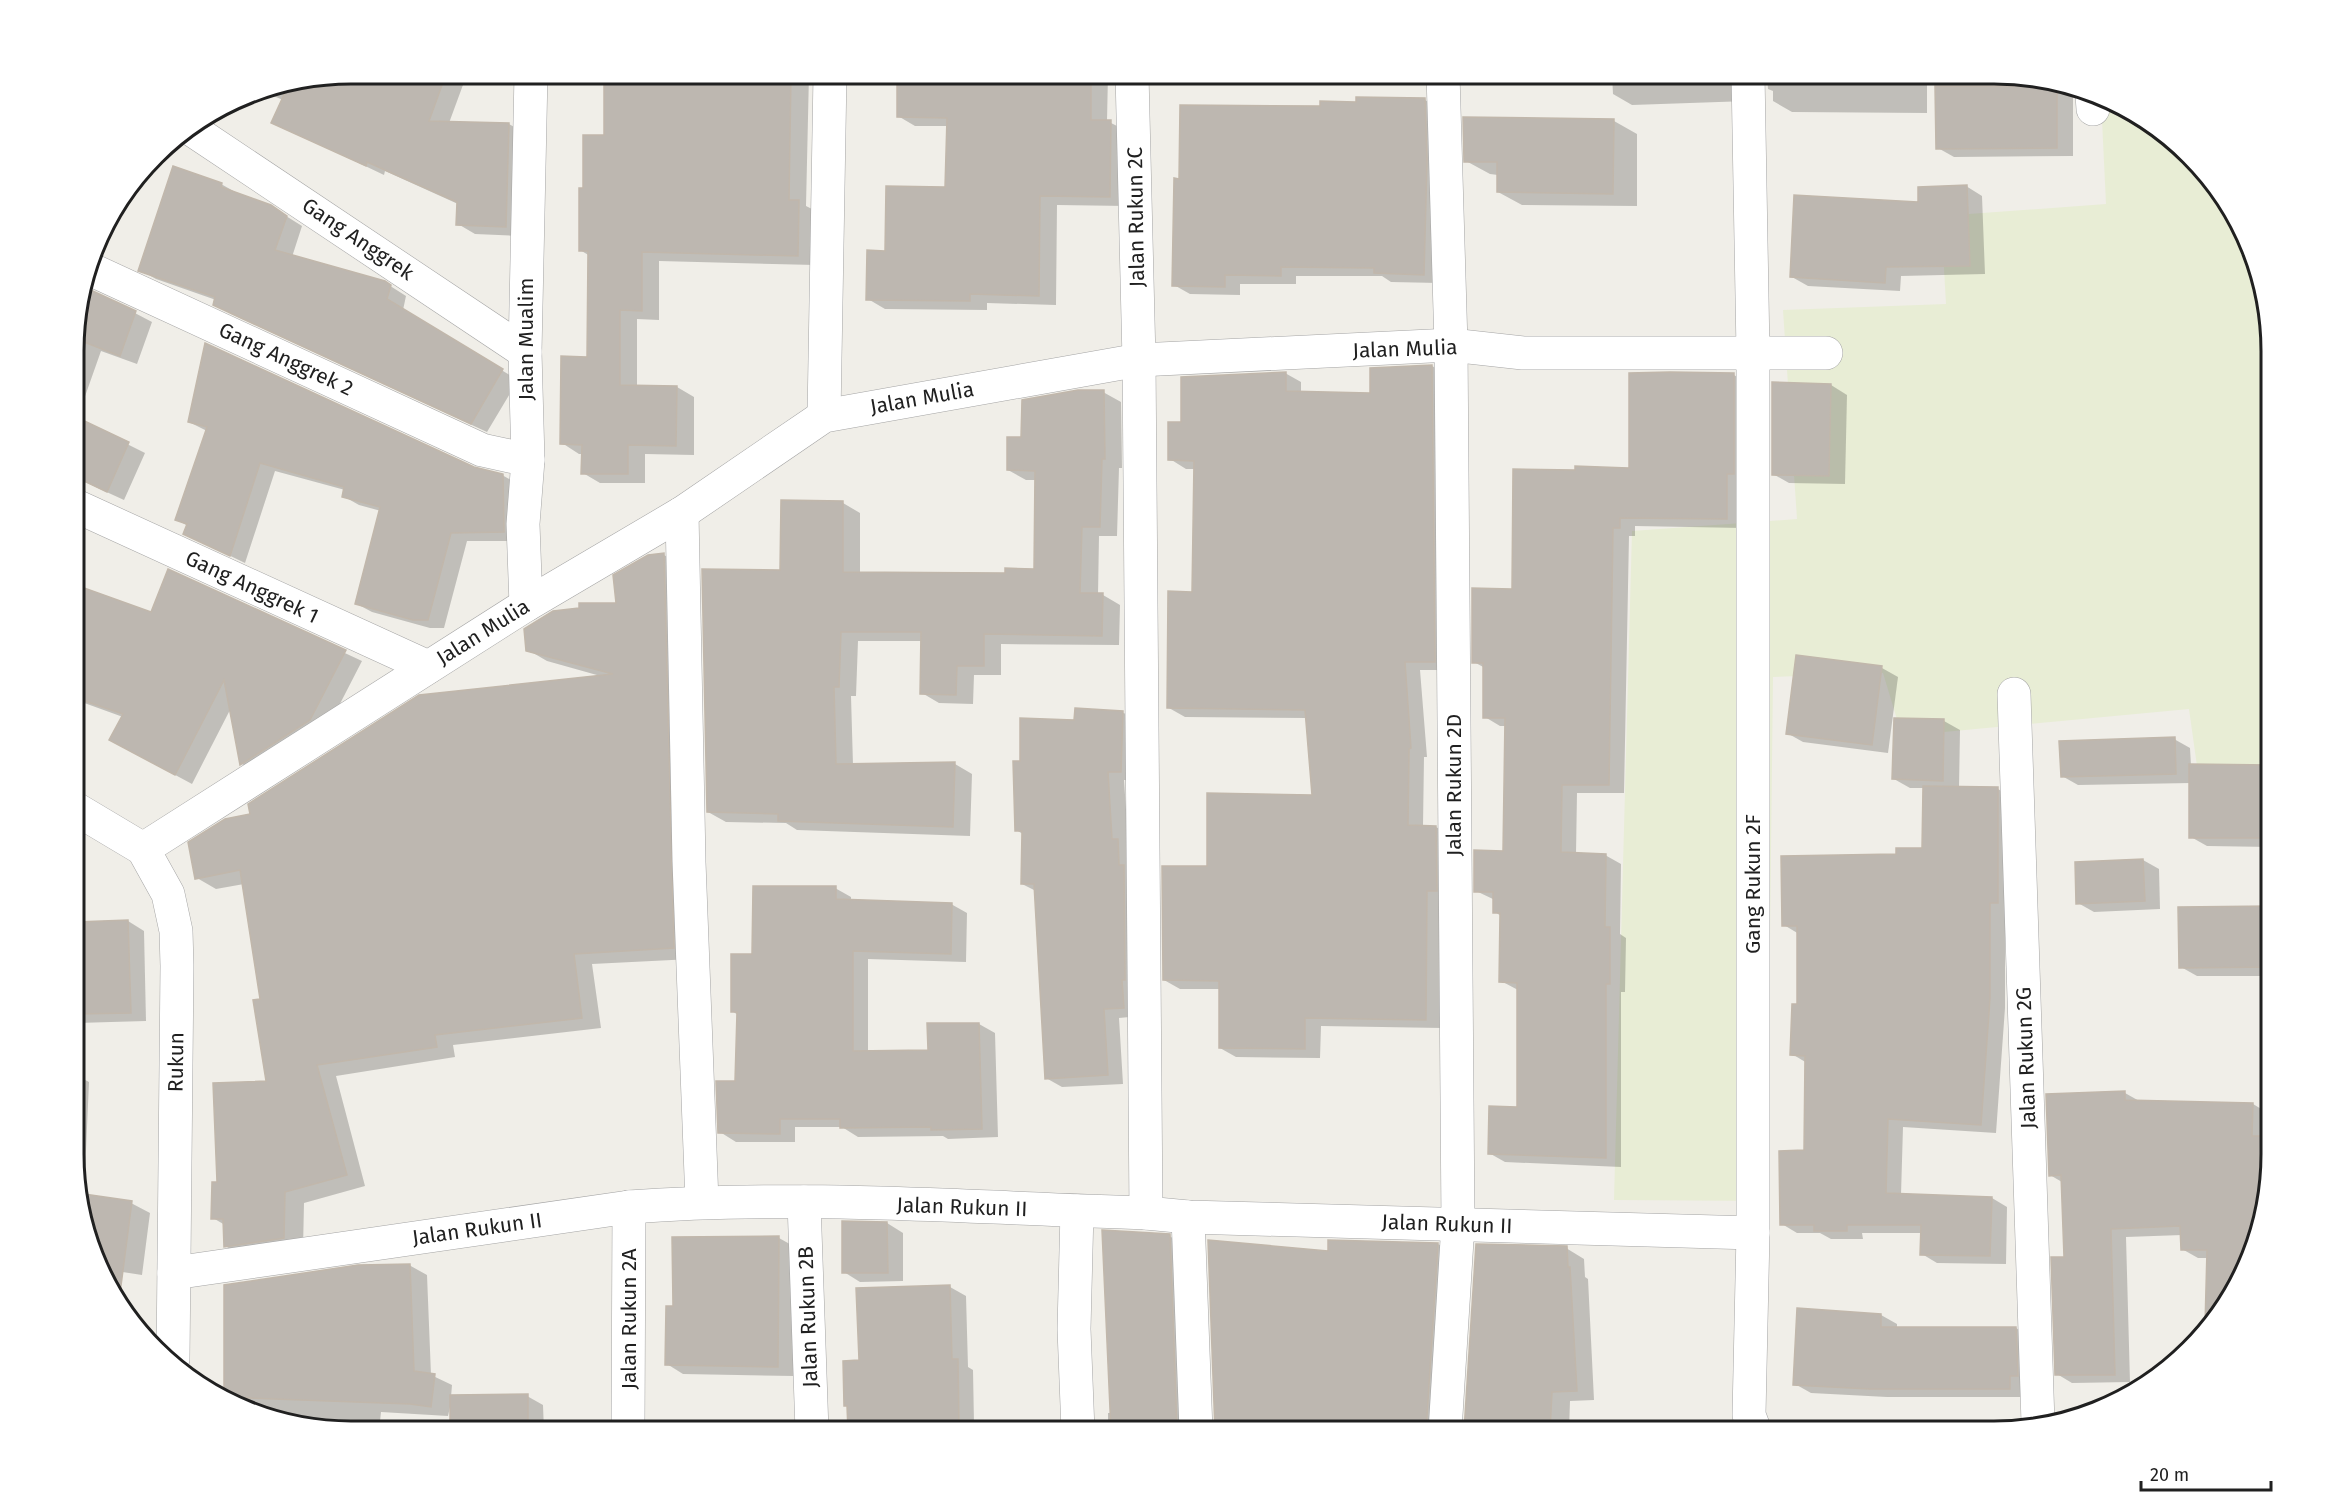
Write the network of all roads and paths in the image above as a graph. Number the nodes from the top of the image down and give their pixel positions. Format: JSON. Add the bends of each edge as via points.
{"nodes":[{"id":1,"x":531,"y":84,"type":"edge"},
{"id":2,"x":830,"y":84,"type":"edge"},
{"id":3,"x":1132,"y":84,"type":"edge"},
{"id":4,"x":1443,"y":84,"type":"edge"},
{"id":5,"x":1748,"y":84,"type":"edge"},
{"id":6,"x":197,"y":133,"type":"edge"},
{"id":7,"x":96,"y":272,"type":"edge"},
{"id":8,"x":1451,"y":345,"type":"junction"},
{"id":9,"x":525,"y":352,"type":"junction"},
{"id":10,"x":1753,"y":352,"type":"junction"},
{"id":11,"x":1826,"y":353,"type":"dead end"},
{"id":12,"x":1139,"y":360,"type":"junction"},
{"id":13,"x":824,"y":416,"type":"junction"},
{"id":14,"x":528,"y":460,"type":"junction"},
{"id":15,"x":84,"y":510,"type":"edge"},
{"id":16,"x":682,"y":513,"type":"junction"},
{"id":17,"x":526,"y":605,"type":"junction"},
{"id":18,"x":428,"y":668,"type":"junction"},
{"id":19,"x":2014,"y":694,"type":"dead end"},
{"id":20,"x":84,"y":814,"type":"edge"},
{"id":21,"x":143,"y":849,"type":"junction"},
{"id":22,"x":702,"y":1202,"type":"junction"},
{"id":23,"x":804,"y":1202,"type":"junction"},
{"id":24,"x":629,"y":1207,"type":"junction"},
{"id":25,"x":1077,"y":1211,"type":"junction"},
{"id":26,"x":1146,"y":1213,"type":"junction"},
{"id":27,"x":1188,"y":1217,"type":"junction"},
{"id":28,"x":1458,"y":1224,"type":"junction"},
{"id":29,"x":1753,"y":1233,"type":"junction"},
{"id":30,"x":174,"y":1273,"type":"junction"},
{"id":31,"x":173,"y":1353,"type":"edge"},
{"id":32,"x":2038,"y":1417,"type":"edge"},
{"id":33,"x":628,"y":1421,"type":"edge"},
{"id":34,"x":812,"y":1421,"type":"edge"},
{"id":35,"x":1078,"y":1421,"type":"edge"},
{"id":36,"x":1196,"y":1421,"type":"edge"},
{"id":37,"x":1446,"y":1421,"type":"edge"},
{"id":38,"x":1752,"y":1421,"type":"edge"}],
"edges":[{"from":1,"to":9,"type":"street","name":"Jalan Mualim"},
{"from":2,"to":13,"type":"street"},
{"from":3,"to":12,"type":"street","name":"Jalan Rukun 2C"},
{"from":4,"to":8,"type":"street","name":"Jalan Rukun 2D"},
{"from":5,"to":10,"type":"street","name":"Gang Rukun 2F"},
{"from":6,"to":9,"type":"street","name":"Gang Anggrek"},
{"from":7,"to":14,"type":"street","name":"Gang Anggrek 2","via":[[482,450]]},
{"from":8,"to":10,"type":"street","name":"Jalan Mulia","via":[[1523,353]]},
{"from":8,"to":12,"type":"street","name":"Jalan Mulia"},
{"from":8,"to":28,"type":"street","name":"Jalan Rukun 2D"},
{"from":9,"to":14,"type":"street","name":"Jalan Mualim"},
{"from":10,"to":11,"type":"street","name":"Jalan Mulia"},
{"from":10,"to":29,"type":"street","name":"Gang Rukun 2F"},
{"from":12,"to":13,"type":"street","name":"Jalan Mulia"},
{"from":12,"to":26,"type":"street","name":"Jalan Rukun 2C"},
{"from":13,"to":16,"type":"street","name":"Jalan Mulia"},
{"from":14,"to":17,"type":"street","name":"Jalan Mualim","via":[[523,524]]},
{"from":15,"to":18,"type":"street","name":"Gang Anggrek 1"},
{"from":16,"to":17,"type":"street","name":"Jalan Mulia"},
{"from":16,"to":22,"type":"street","via":[[689,862]]},
{"from":17,"to":18,"type":"street","name":"Jalan Mulia"},
{"from":18,"to":21,"type":"street","name":"Jalan Mulia"},
{"from":19,"to":32,"type":"street","name":"Jalan Rukun 2G"},
{"from":20,"to":21,"type":"street"},
{"from":21,"to":30,"type":"street","name":"Rukun","via":[[168,894],[176,931]]},
{"from":22,"to":23,"type":"street","name":"Jalan Rukun II"},
{"from":22,"to":24,"type":"street","name":"Jalan Rukun II"},
{"from":23,"to":25,"type":"street","name":"Jalan Rukun II"},
{"from":23,"to":34,"type":"street","name":"Jalan Rukun 2B"},
{"from":24,"to":30,"type":"street","name":"Jalan Rukun II"},
{"from":24,"to":33,"type":"street","name":"Jalan Rukun 2A"},
{"from":25,"to":26,"type":"street","name":"Jalan Rukun II"},
{"from":25,"to":35,"type":"street","via":[[1074,1329]]},
{"from":26,"to":27,"type":"street","name":"Jalan Rukun II"},
{"from":27,"to":28,"type":"street","name":"Jalan Rukun II"},
{"from":27,"to":36,"type":"street"},
{"from":28,"to":29,"type":"street","name":"Jalan Rukun II"},
{"from":28,"to":37,"type":"street","name":"Jalan Rukun 2D"},
{"from":29,"to":38,"type":"street","name":"Gang Rukun 2F"},
{"from":30,"to":31,"type":"street","name":"Rukun"}]}
